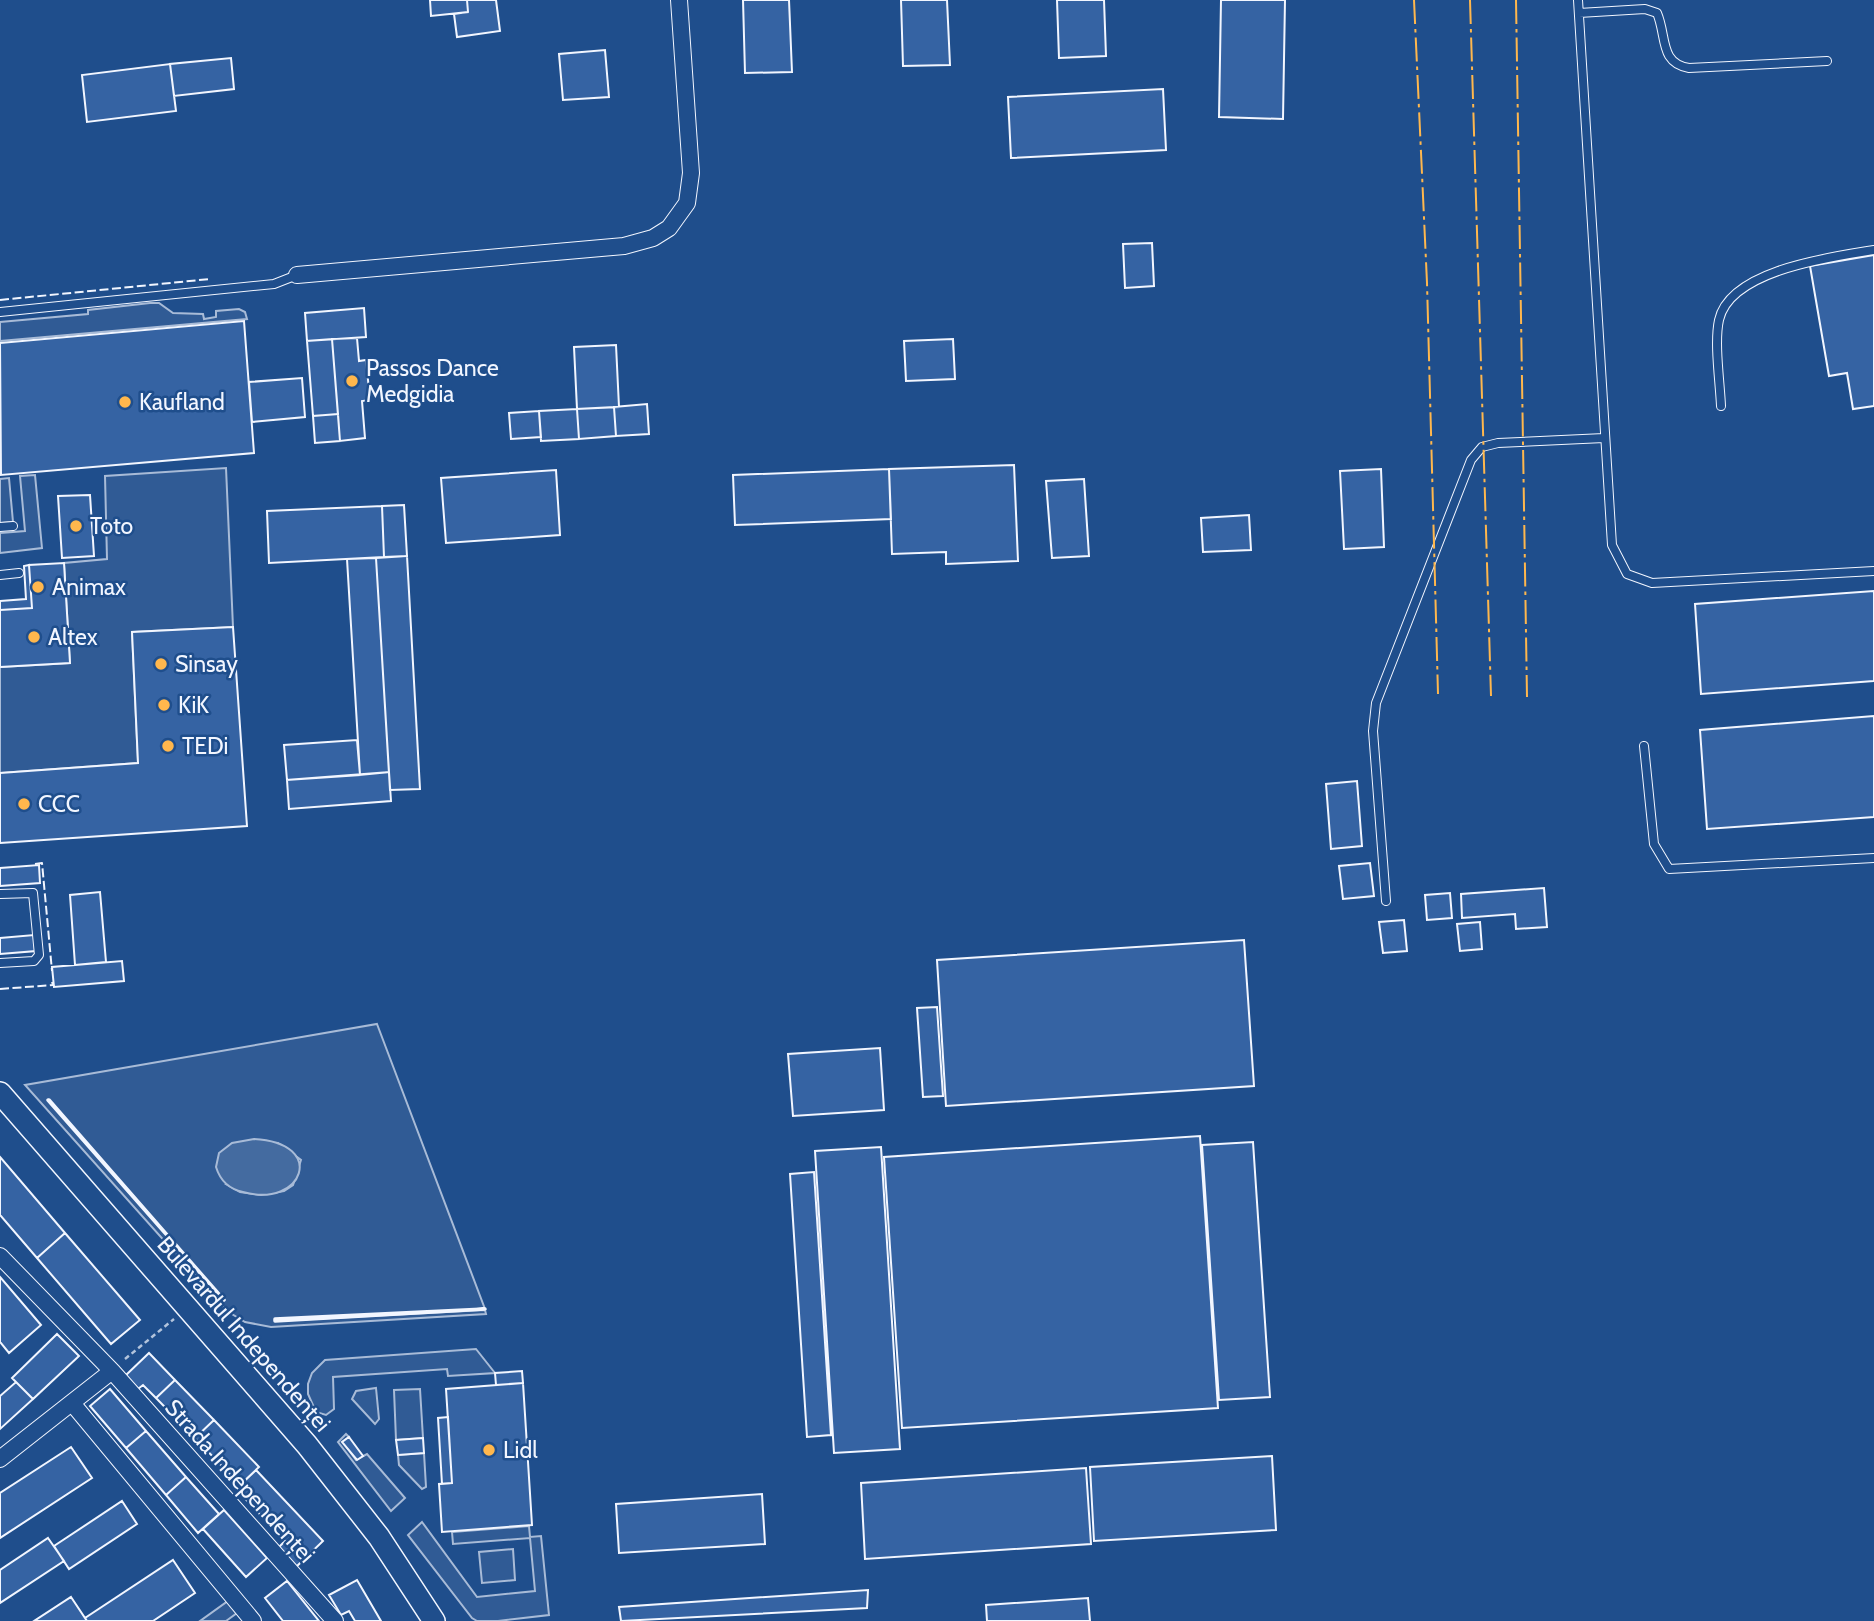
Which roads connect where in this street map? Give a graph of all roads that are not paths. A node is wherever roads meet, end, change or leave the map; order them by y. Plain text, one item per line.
1 (679, 0) edge
2 (1578, 0) edge
3 (1579, 13) junction
4 (1827, 61) dead end
5 (1874, 250) edge
6 (297, 275) joint
7 (0, 312) edge
8 (1721, 406) dead end
9 (1604, 438) junction
10 (13, 526) dead end
11 (0, 527) edge
12 (1874, 571) edge
13 (19, 573) dead end
14 (0, 575) edge
15 (1644, 746) dead end
16 (1874, 858) edge
17 (0, 894) edge
18 (1385, 901) dead end
19 (0, 963) edge
20 (0, 1093) edge
21 (0, 1256) edge
22 (112, 1371) junction
23 (72, 1403) junction
24 (0, 1459) edge
25 (253, 1621) edge
26 (335, 1621) edge
27 (434, 1621) edge

1 - 6 street
2 - 3 lane
3 - 4 lane
3 - 9 lane
5 - 8 lane
6 - 7 lane
9 - 12 lane
9 - 18 lane
10 - 11 lane
13 - 14 lane
15 - 16 lane
17 - 19 lane
20 - 27 main road, Bulevardul Independenței
21 - 22 street, Strada Independenței
22 - 23 street
22 - 26 street, Strada Independenței
23 - 24 street
23 - 25 street

